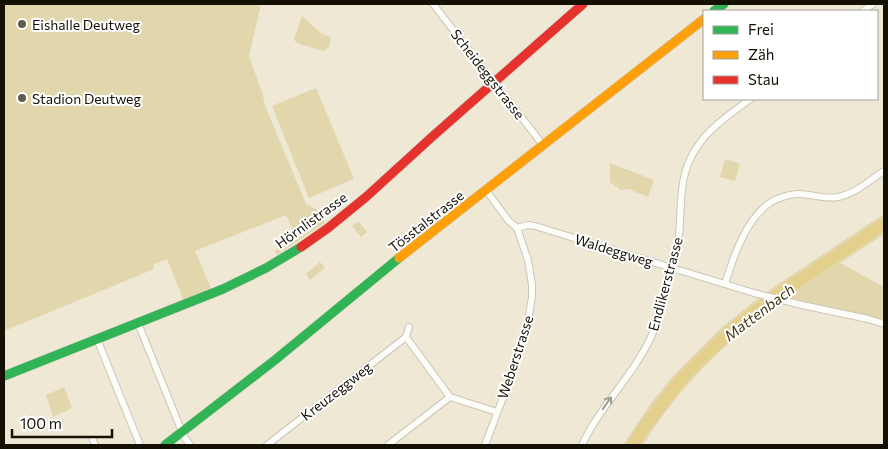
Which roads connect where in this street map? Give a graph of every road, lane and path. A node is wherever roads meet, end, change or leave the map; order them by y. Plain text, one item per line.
1 (433, 4) edge
2 (583, 4) edge
3 (703, 20) edge
4 (494, 82) junction
5 (749, 100) edge
6 (543, 145) junction
7 (884, 171) edge
8 (486, 190) junction
9 (517, 228) junction
10 (672, 268) junction
11 (725, 284) junction
12 (138, 323) junction
13 (884, 324) edge
14 (409, 327) dead end
15 (406, 337) junction
16 (97, 339) junction
17 (4, 376) edge
18 (450, 397) junction
19 (497, 412) junction
20 (182, 432) junction
21 (140, 445) edge
22 (165, 445) edge
23 (190, 445) edge
24 (267, 445) edge
25 (388, 445) edge
26 (486, 445) edge
27 (582, 445) edge

1 - 4 street, Scheideggstrasse
2 - 4 main road, Hörnlistrasse
3 - 6 main road, Tösstalstrasse
4 - 6 street, Scheideggstrasse
4 - 12 main road, Hörnlistrasse
5 - 10 street, Endlikerstrasse
6 - 8 main road, Tösstalstrasse
7 - 11 street
8 - 9 street, Weberstrasse
8 - 20 main road, Tösstalstrasse
9 - 10 street, Waldeggweg
9 - 19 street, Weberstrasse
10 - 11 street, Waldeggweg
27 -> 10 street, Endlikerstrasse
11 - 13 street, Waldeggweg
12 - 16 main road, Hörnlistrasse
12 - 20 street
14 - 15 street
15 - 18 street
15 - 24 street, Kreuzeggweg
16 - 17 main road, Hörnlistrasse
16 - 21 street
18 - 19 street
18 - 25 street
19 - 26 street, Weberstrasse
20 - 22 main road, Tösstalstrasse
20 - 23 street

